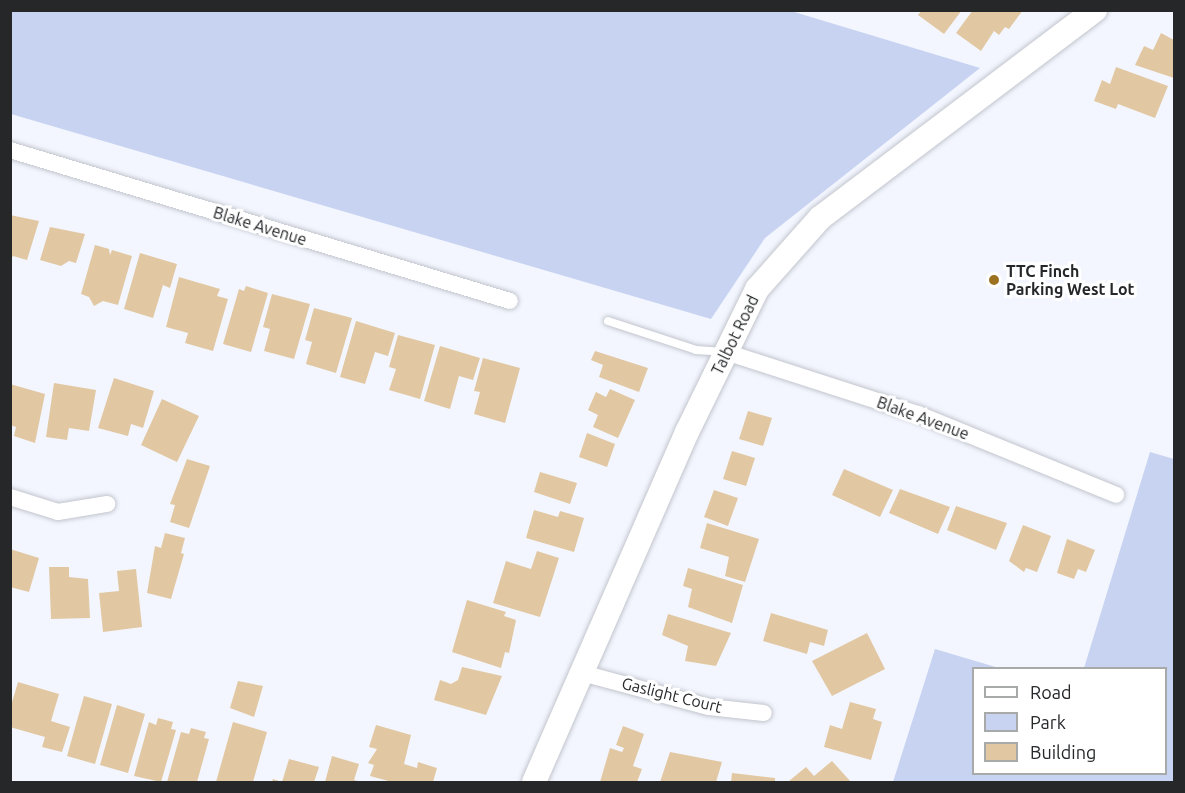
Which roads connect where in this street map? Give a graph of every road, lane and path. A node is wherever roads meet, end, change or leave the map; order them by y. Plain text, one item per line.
1 (1094, 11) edge
2 (10, 150) edge
3 (510, 301) dead end
4 (608, 321) dead end
5 (726, 352) junction
6 (1116, 495) dead end
7 (10, 496) edge
8 (107, 504) dead end
9 (582, 673) junction
10 (764, 713) dead end
11 (534, 783) edge

1 - 5 street, Talbot Road
2 - 3 street, Blake Avenue
4 - 5 lane
5 - 6 street, Blake Avenue
5 - 9 street, Talbot Road
7 - 8 street
9 - 10 street, Gaslight Court
9 - 11 street, Talbot Road

